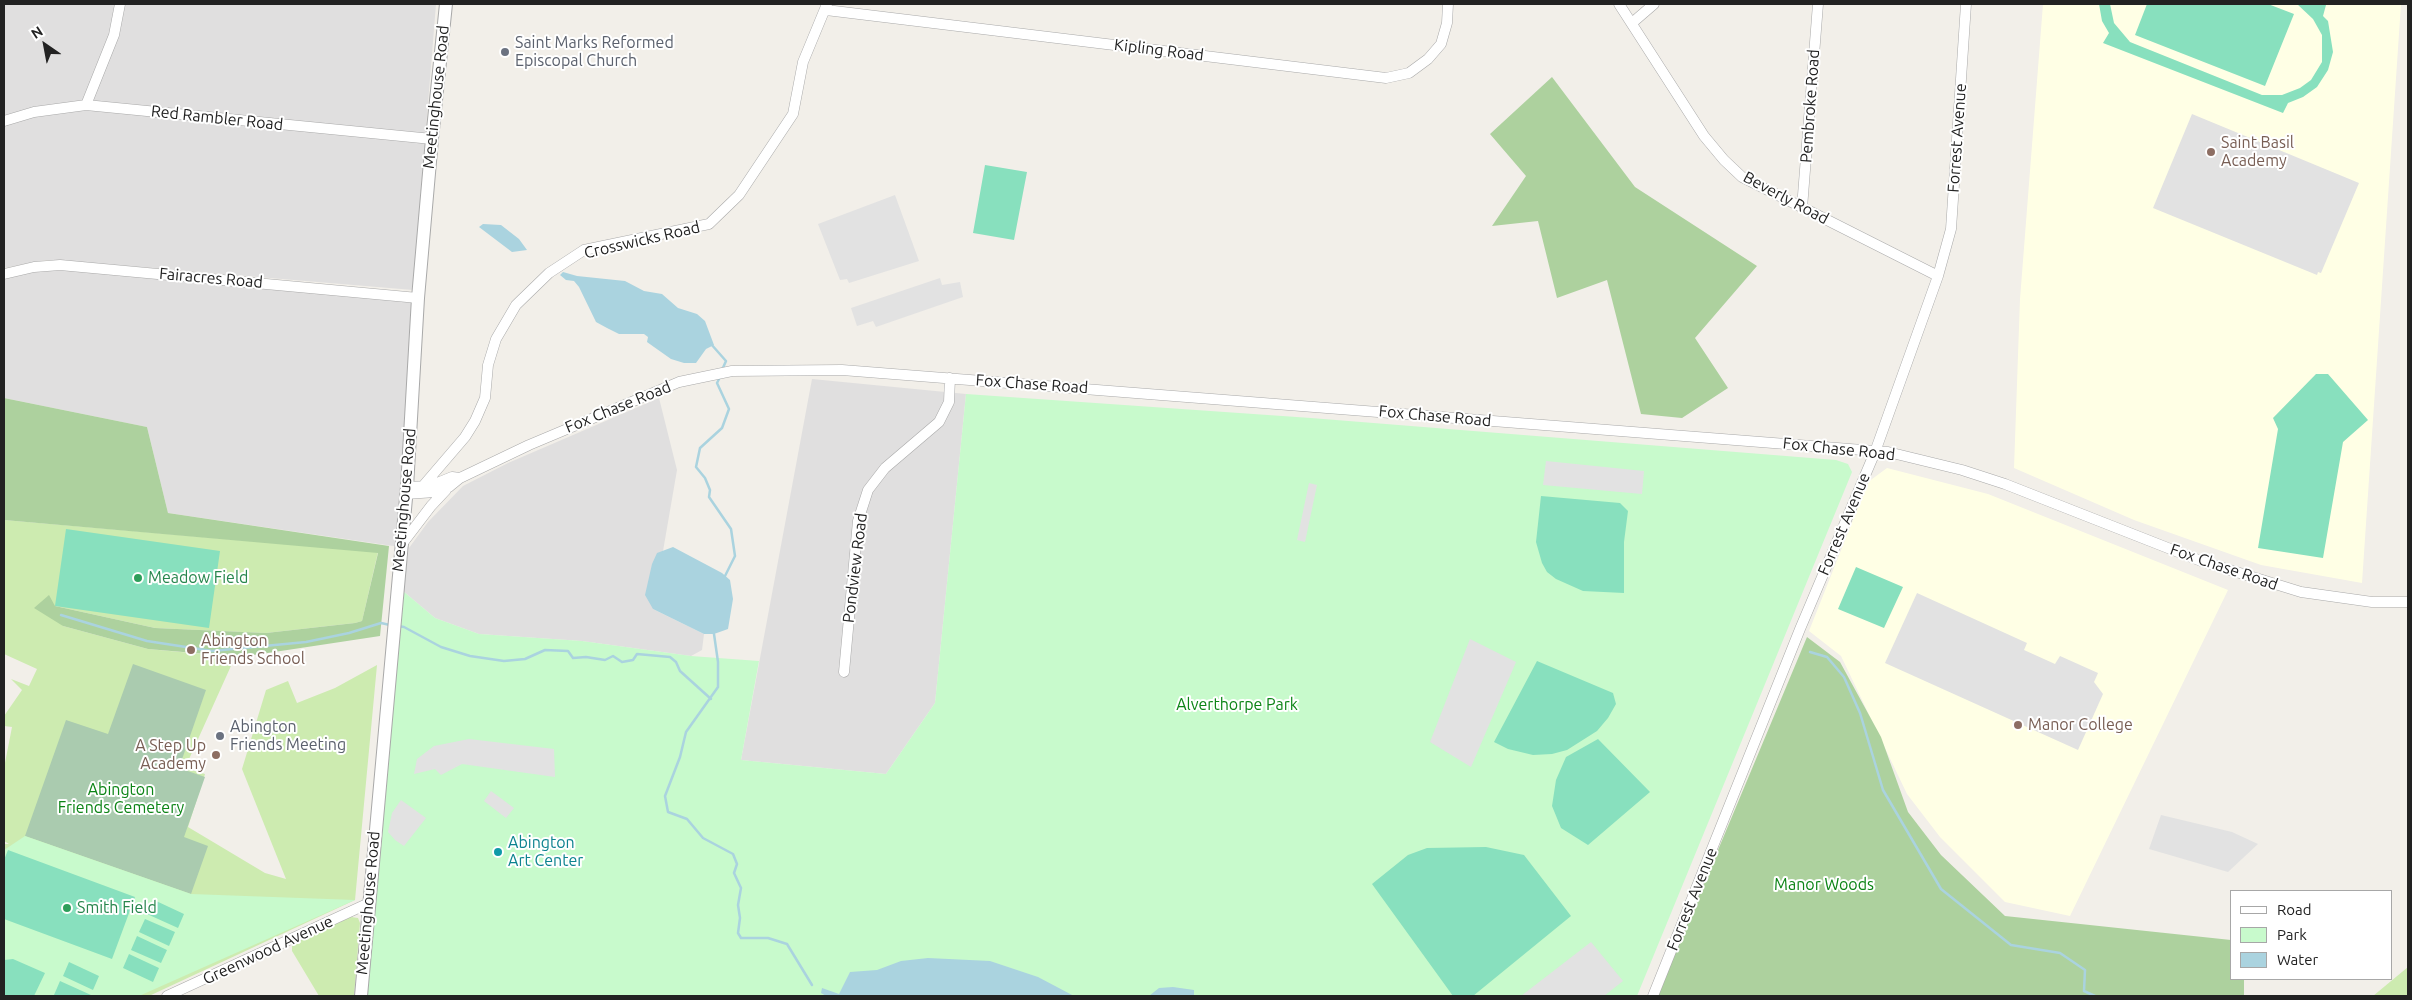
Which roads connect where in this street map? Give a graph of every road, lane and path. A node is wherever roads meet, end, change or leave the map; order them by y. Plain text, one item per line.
1 (120, 4) edge
2 (446, 4) edge
3 (1448, 4) edge
4 (1619, 4) edge
5 (1654, 4) edge
6 (1818, 4) edge
7 (1966, 4) edge
8 (826, 7) edge
9 (1632, 23) junction
10 (86, 105) junction
11 (4, 120) edge
12 (432, 139) junction
13 (1802, 208) junction
14 (4, 274) edge
15 (1938, 276) junction
16 (418, 298) junction
17 (950, 378) junction
18 (1875, 452) junction
19 (460, 478) junction
20 (423, 486) junction
21 (449, 487) junction
22 (407, 490) junction
23 (400, 547) junction
24 (2408, 602) edge
25 (844, 672) dead end
26 (369, 903) junction
27 (167, 996) edge
28 (361, 996) edge
29 (1652, 996) edge

1 - 10 street
2 - 12 street, Meetinghouse Road
3 - 8 street, Kipling Road
4 - 9 street, Beverly Road
5 - 9 street
6 - 13 street, Pembroke Road
7 - 15 street, Forrest Avenue
8 - 20 street, Crosswicks Road
9 - 13 street, Beverly Road
10 - 11 street, Red Rambler Road
10 - 12 street, Red Rambler Road
12 - 16 street, Meetinghouse Road
13 - 15 street, Beverly Road
14 - 16 street, Fairacres Road
15 - 18 street, Forrest Avenue
16 - 22 street, Meetinghouse Road
17 - 18 street, Fox Chase Road
17 - 19 street, Fox Chase Road
17 - 25 street, Pondview Road
18 - 24 street, Fox Chase Road
18 - 29 street, Forrest Avenue
19 - 20 street, Fox Chase Road
19 - 21 street, Fox Chase Road
20 - 22 street, Fox Chase Road
21 - 22 street, Fox Chase Road
21 - 23 street, Fox Chase Road
22 - 23 street, Meetinghouse Road
23 - 26 street, Meetinghouse Road
26 - 27 street, Greenwood Avenue
26 - 28 street, Meetinghouse Road

